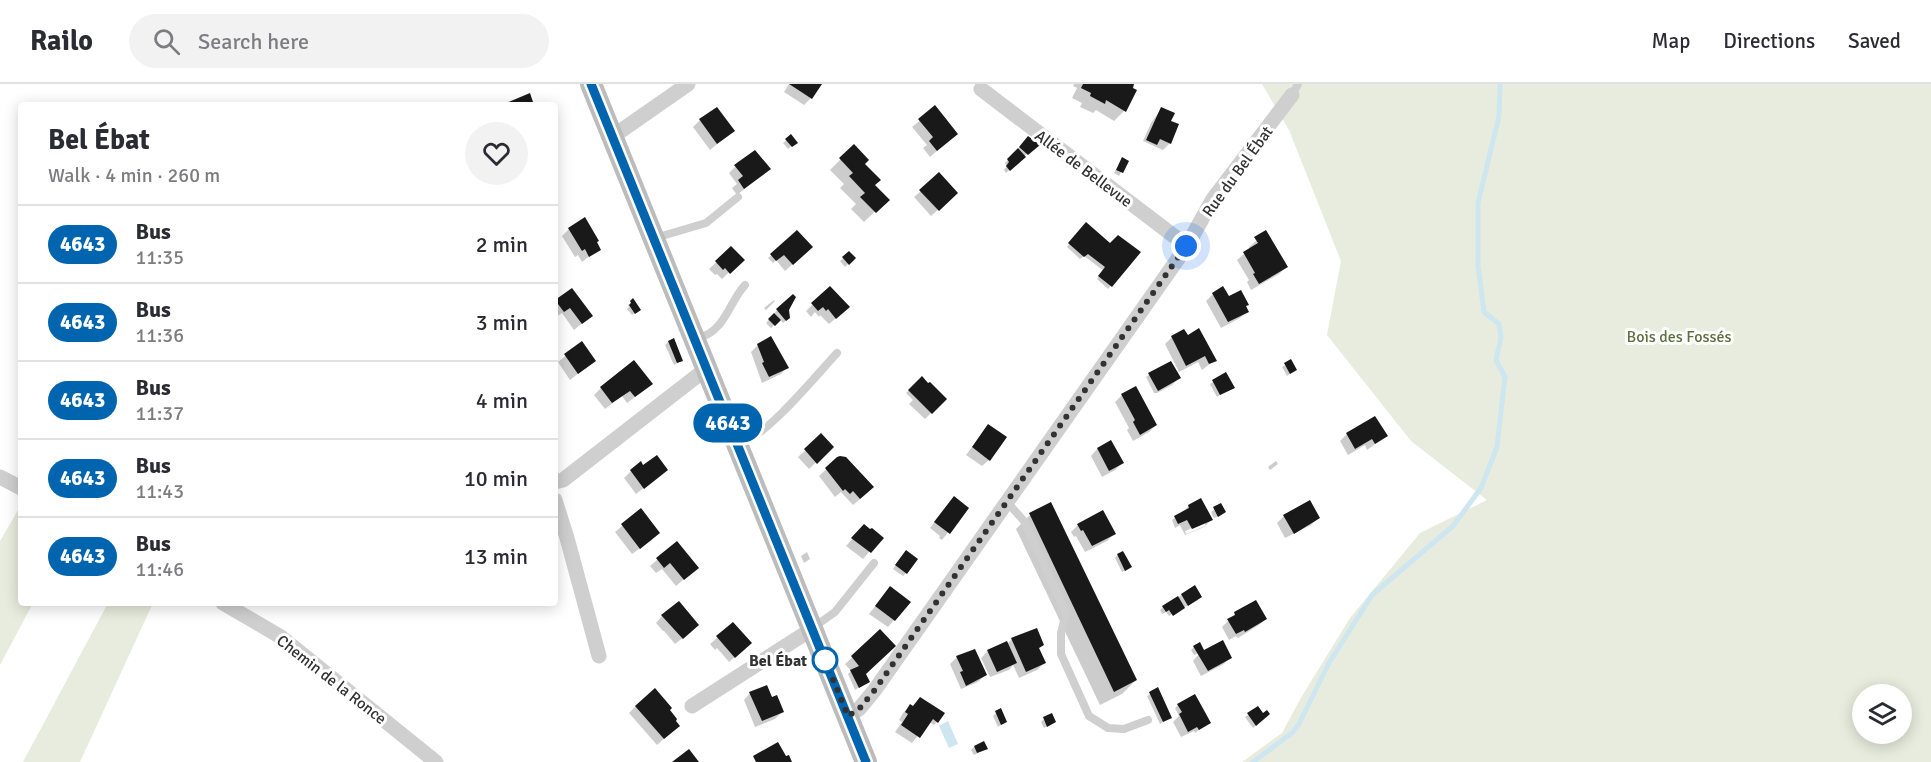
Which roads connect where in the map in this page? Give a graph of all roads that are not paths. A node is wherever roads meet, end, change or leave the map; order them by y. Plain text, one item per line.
1 (591, 84) edge
2 (688, 84) edge
3 (981, 89) dead end
4 (1295, 90) edge
5 (612, 137) junction
6 (738, 197) dead end
7 (654, 239) junction
8 (1186, 246) junction
9 (746, 285) dead end
10 (694, 339) junction
11 (837, 353) dead end
12 (706, 369) junction
13 (738, 446) junction
14 (0, 477) edge
15 (558, 481) edge
16 (18, 486) edge
17 (1007, 502) junction
18 (558, 510) edge
19 (874, 563) dead end
20 (228, 606) edge
21 (812, 629) junction
22 (599, 656) dead end
23 (692, 705) dead end
24 (848, 716) junction
25 (1148, 720) dead end
26 (436, 762) edge
27 (866, 762) edge

1 - 5 main road
2 - 5 street
3 - 8 street, Allée de Bellevue
4 - 8 street, Rue du Bel Ébat
5 - 7 main road
6 - 7 lane
7 - 10 main road
8 - 17 street, Rue du Bel Ébat
9 - 10 lane
10 - 12 main road
11 - 13 lane
12 - 13 main road
12 - 15 street
13 - 21 main road
14 - 16 street
17 - 24 street, Rue du Bel Ébat
17 - 25 lane
18 - 22 street
19 - 21 lane
20 - 26 street, Chemin de la Ronce
21 - 23 street
21 - 24 main road
24 - 27 main road

